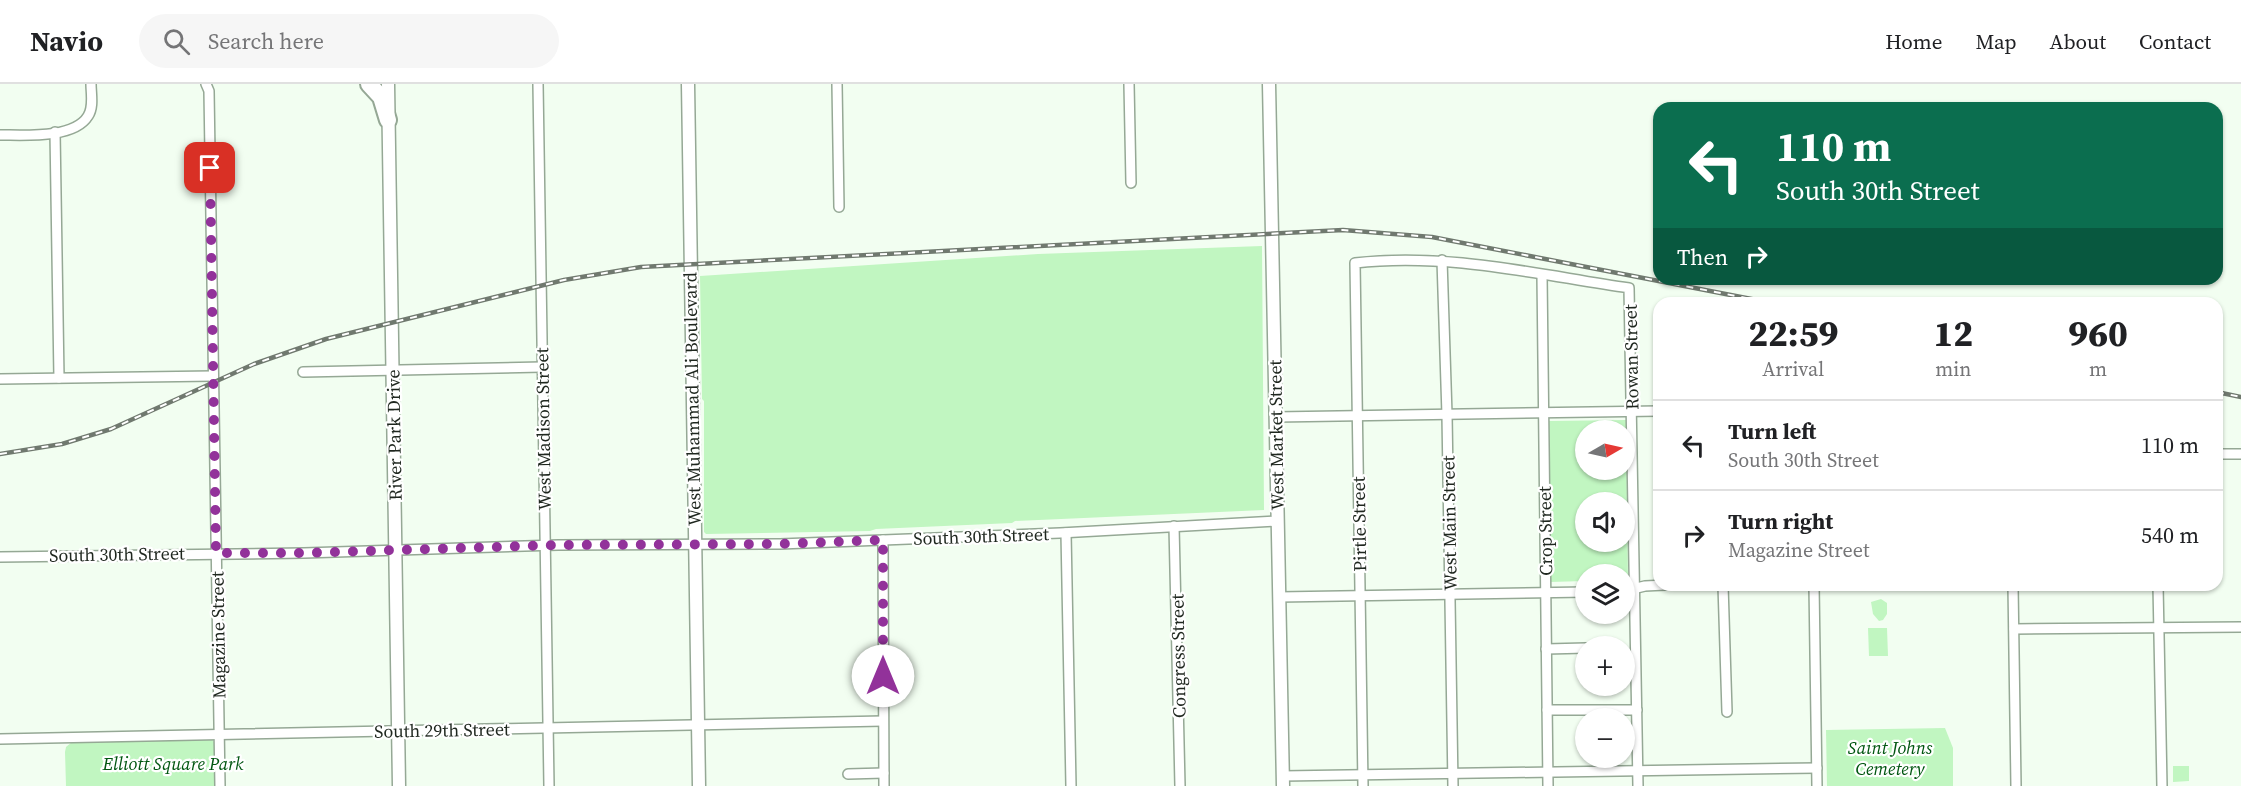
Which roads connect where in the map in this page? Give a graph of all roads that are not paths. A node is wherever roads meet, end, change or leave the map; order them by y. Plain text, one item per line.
1 (91, 84) edge
2 (206, 84) edge
3 (369, 84) edge
4 (388, 84) edge
5 (537, 84) edge
6 (688, 84) edge
7 (837, 84) edge
8 (1130, 84) edge
9 (1269, 84) edge
10 (388, 120) junction
11 (55, 132) junction
12 (0, 135) edge
13 (1131, 183) dead end
14 (839, 207) dead end
15 (1442, 260) junction
16 (1542, 275) junction
17 (542, 367) junction
18 (393, 370) junction
19 (303, 372) dead end
20 (213, 376) junction
21 (59, 378) junction
22 (0, 380) edge
23 (1653, 411) edge
24 (1632, 412) junction
25 (1543, 413) junction
26 (1447, 415) junction
27 (1358, 416) junction
28 (1275, 417) junction
29 (2223, 454) edge
30 (2241, 454) edge
31 (1277, 520) junction
32 (1174, 526) junction
33 (1066, 533) junction
34 (883, 540) junction
35 (695, 543) junction
36 (545, 545) junction
37 (396, 549) junction
38 (216, 553) junction
39 (0, 557) edge
40 (1629, 564) edge
41 (1653, 586) edge
42 (1635, 588) edge
43 (1723, 591) edge
44 (1814, 591) edge
45 (2013, 591) edge
46 (2158, 591) edge
47 (1575, 592) edge
48 (1546, 593) junction
49 (1450, 594) junction
50 (1360, 595) junction
51 (1279, 597) junction
52 (2241, 627) edge
53 (2159, 628) junction
54 (2014, 629) junction
55 (1575, 648) edge
56 (1635, 648) edge
57 (1546, 649) junction
58 (1547, 710) junction
59 (1637, 710) junction
60 (1727, 712) dead end
61 (883, 721) junction
62 (698, 724) junction
63 (548, 728) junction
64 (398, 731) junction
65 (220, 735) junction
66 (0, 739) edge
67 (1817, 768) junction
68 (1638, 771) junction
69 (1548, 772) junction
70 (884, 773) junction
71 (1453, 773) junction
72 (848, 774) dead end
73 (1362, 774) junction
74 (1283, 781) edge
75 (220, 786) edge
76 (399, 786) edge
77 (549, 786) edge
78 (699, 786) edge
79 (885, 786) edge
80 (1071, 786) edge
81 (1180, 786) edge
82 (1363, 786) edge
83 (1453, 786) edge
84 (1548, 786) edge
85 (1638, 786) edge
86 (1817, 786) edge
87 (2016, 786) edge
88 (2162, 786) edge

1 - 11 street
2 - 20 street, Magazine Street
3 - 10 highway
4 - 10 main road, River Park Drive
5 - 17 street, West Madison Street
6 - 35 main road, West Muhammad Ali Boulevard
7 - 14 street
8 - 13 street
9 - 28 main road, West Market Street
10 - 18 main road, River Park Drive
11 - 12 street
11 - 21 street
15 - 16 street
15 - 26 street, West Main Street
15 - 27 street, Pirtle Street
16 - 24 street, Rowan Street
16 - 25 street, Crop Street
17 - 18 street
17 - 36 street, West Madison Street
18 - 19 street
18 - 37 main road, River Park Drive
20 - 21 street
20 - 38 street, Magazine Street
21 - 22 street
23 - 24 street
24 - 25 street
24 - 40 street, Rowan Street
25 - 26 street
25 - 48 street, Crop Street
26 - 27 street
26 - 49 street, West Main Street
27 - 28 street
27 - 50 street, Pirtle Street
28 - 31 main road, West Market Street
29 - 30 street
31 - 32 street, South 30th Street
31 - 51 main road, West Market Street
32 - 33 street, South 30th Street
32 - 81 street, Congress Street
33 - 34 street, South 30th Street
33 - 80 street
34 - 35 street, South 30th Street
34 - 61 street
35 - 36 street, South 30th Street
35 - 62 main road, West Muhammad Ali Boulevard
36 - 37 street, South 30th Street
36 - 63 street, West Madison Street
37 - 38 street, South 30th Street
37 - 64 main road, River Park Drive
38 - 39 street, South 30th Street
38 - 65 street, Magazine Street
41 - 42 street
43 - 60 street
44 - 67 street
45 - 54 street
46 - 53 street
47 - 48 street
48 - 49 street
48 - 57 street, Crop Street
49 - 50 street
49 - 71 street, West Main Street
50 - 51 street
50 - 73 street, Pirtle Street
51 - 74 main road, West Market Street
52 - 53 street
53 - 54 street
53 - 88 street
54 - 87 street
55 - 57 street
56 - 59 street, Rowan Street
57 - 58 street, Crop Street
58 - 59 street
58 - 69 street, Crop Street
59 - 68 street, Rowan Street
61 - 62 street, South 29th Street
61 - 70 street
62 - 63 street, South 29th Street
62 - 78 main road, West Muhammad Ali Boulevard
63 - 64 street, South 29th Street
63 - 77 street, West Madison Street
64 - 65 street, South 29th Street
64 - 76 main road, River Park Drive
65 - 66 street, South 29th Street
65 - 75 street, Magazine Street
67 - 68 street
67 - 86 street
68 - 69 street
68 - 85 street, Rowan Street
69 - 71 street
69 - 84 street, Crop Street
70 - 72 street
70 - 79 street
71 - 73 street
71 - 83 street, West Main Street
73 - 74 street
73 - 82 street, Pirtle Street

